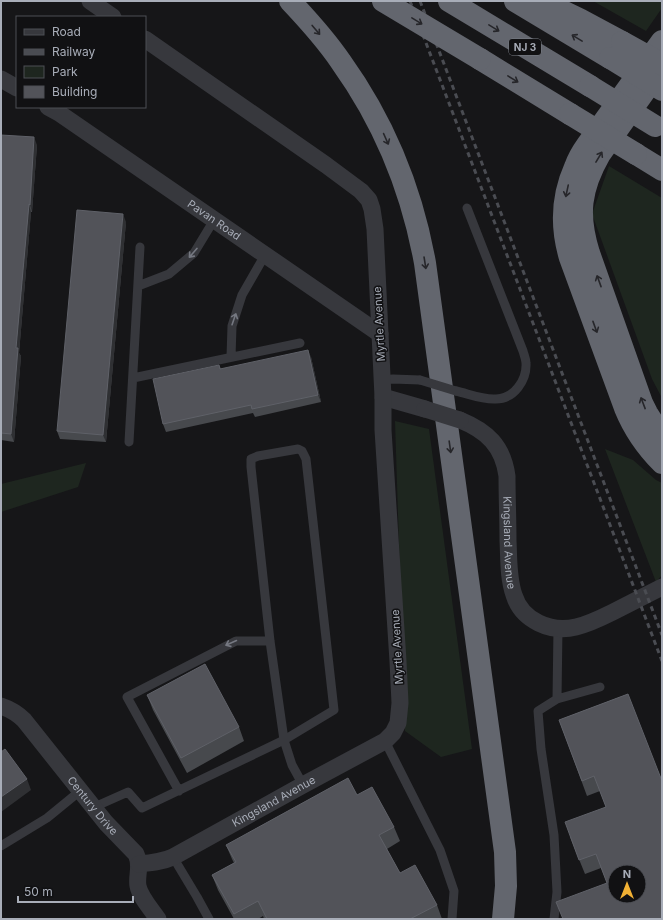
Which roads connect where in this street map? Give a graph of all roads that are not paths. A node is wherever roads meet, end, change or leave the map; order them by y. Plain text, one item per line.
1 (90, 1) edge
2 (290, 1) edge
3 (383, 1) edge
4 (515, 1) edge
5 (542, 1) edge
6 (455, 4) edge
7 (112, 16) edge
8 (146, 40) edge
9 (662, 41) edge
10 (616, 50) junction
11 (662, 64) edge
12 (662, 67) edge
13 (1, 79) edge
14 (16, 87) edge
15 (662, 90) edge
16 (50, 108) edge
17 (659, 128) edge
18 (662, 170) edge
19 (467, 208) dead end
20 (214, 220) junction
21 (140, 247) dead end
22 (265, 254) junction
23 (138, 286) junction
24 (380, 334) junction
25 (300, 343) dead end
26 (231, 358) junction
27 (133, 378) junction
28 (382, 389) junction
29 (662, 437) edge
30 (129, 442) dead end
31 (662, 462) edge
32 (662, 587) edge
33 (558, 628) junction
34 (270, 641) junction
35 (600, 686) dead end
36 (557, 699) junction
37 (1, 706) edge
38 (398, 723) joint
39 (284, 740) junction
40 (385, 741) junction
41 (303, 785) junction
42 (80, 791) junction
43 (179, 791) junction
44 (94, 809) junction
45 (1, 846) edge
46 (173, 857) junction
47 (139, 864) junction
48 (158, 919) edge
49 (208, 919) edge
50 (452, 919) edge
51 (503, 919) edge
52 (554, 919) edge

1 - 7 street
2 -> 51 highway
3 -> 18 highway, bridge
10 -> 4 highway
5 - 10 highway
6 -> 17 highway, NJ 3, bridge
8 - 24 street, Myrtle Avenue
9 -> 31 highway
10 - 11 highway, bridge
10 - 15 highway, bridge
29 -> 12 highway
13 - 14 street
16 - 20 street, Pavan Road
19 - 28 lane, bridge
20 - 22 street, Pavan Road
20 -> 23 lane
21 - 23 lane
22 - 24 street, Pavan Road
26 -> 22 lane
23 - 27 lane
24 - 28 street, Myrtle Avenue
25 - 26 lane
26 - 27 lane
27 - 30 lane
28 - 33 street, Kingsland Avenue, bridge
28 - 38 street, Myrtle Avenue
32 - 33 street, Kingsland Avenue
33 - 36 lane
34 - 39 lane
34 - 39 lane
34 -> 43 lane
35 - 36 lane
36 - 52 lane
37 - 42 street, Century Drive
38 - 40 street, Kingsland Avenue
39 - 41 lane
39 - 43 lane
40 - 41 street, Kingsland Avenue
40 - 50 lane
41 - 46 street, Kingsland Avenue
42 - 44 street, Century Drive
42 - 45 lane
43 - 44 lane
44 - 47 street, Century Drive
46 - 47 street, Kingsland Avenue
46 - 49 lane
47 - 48 street

